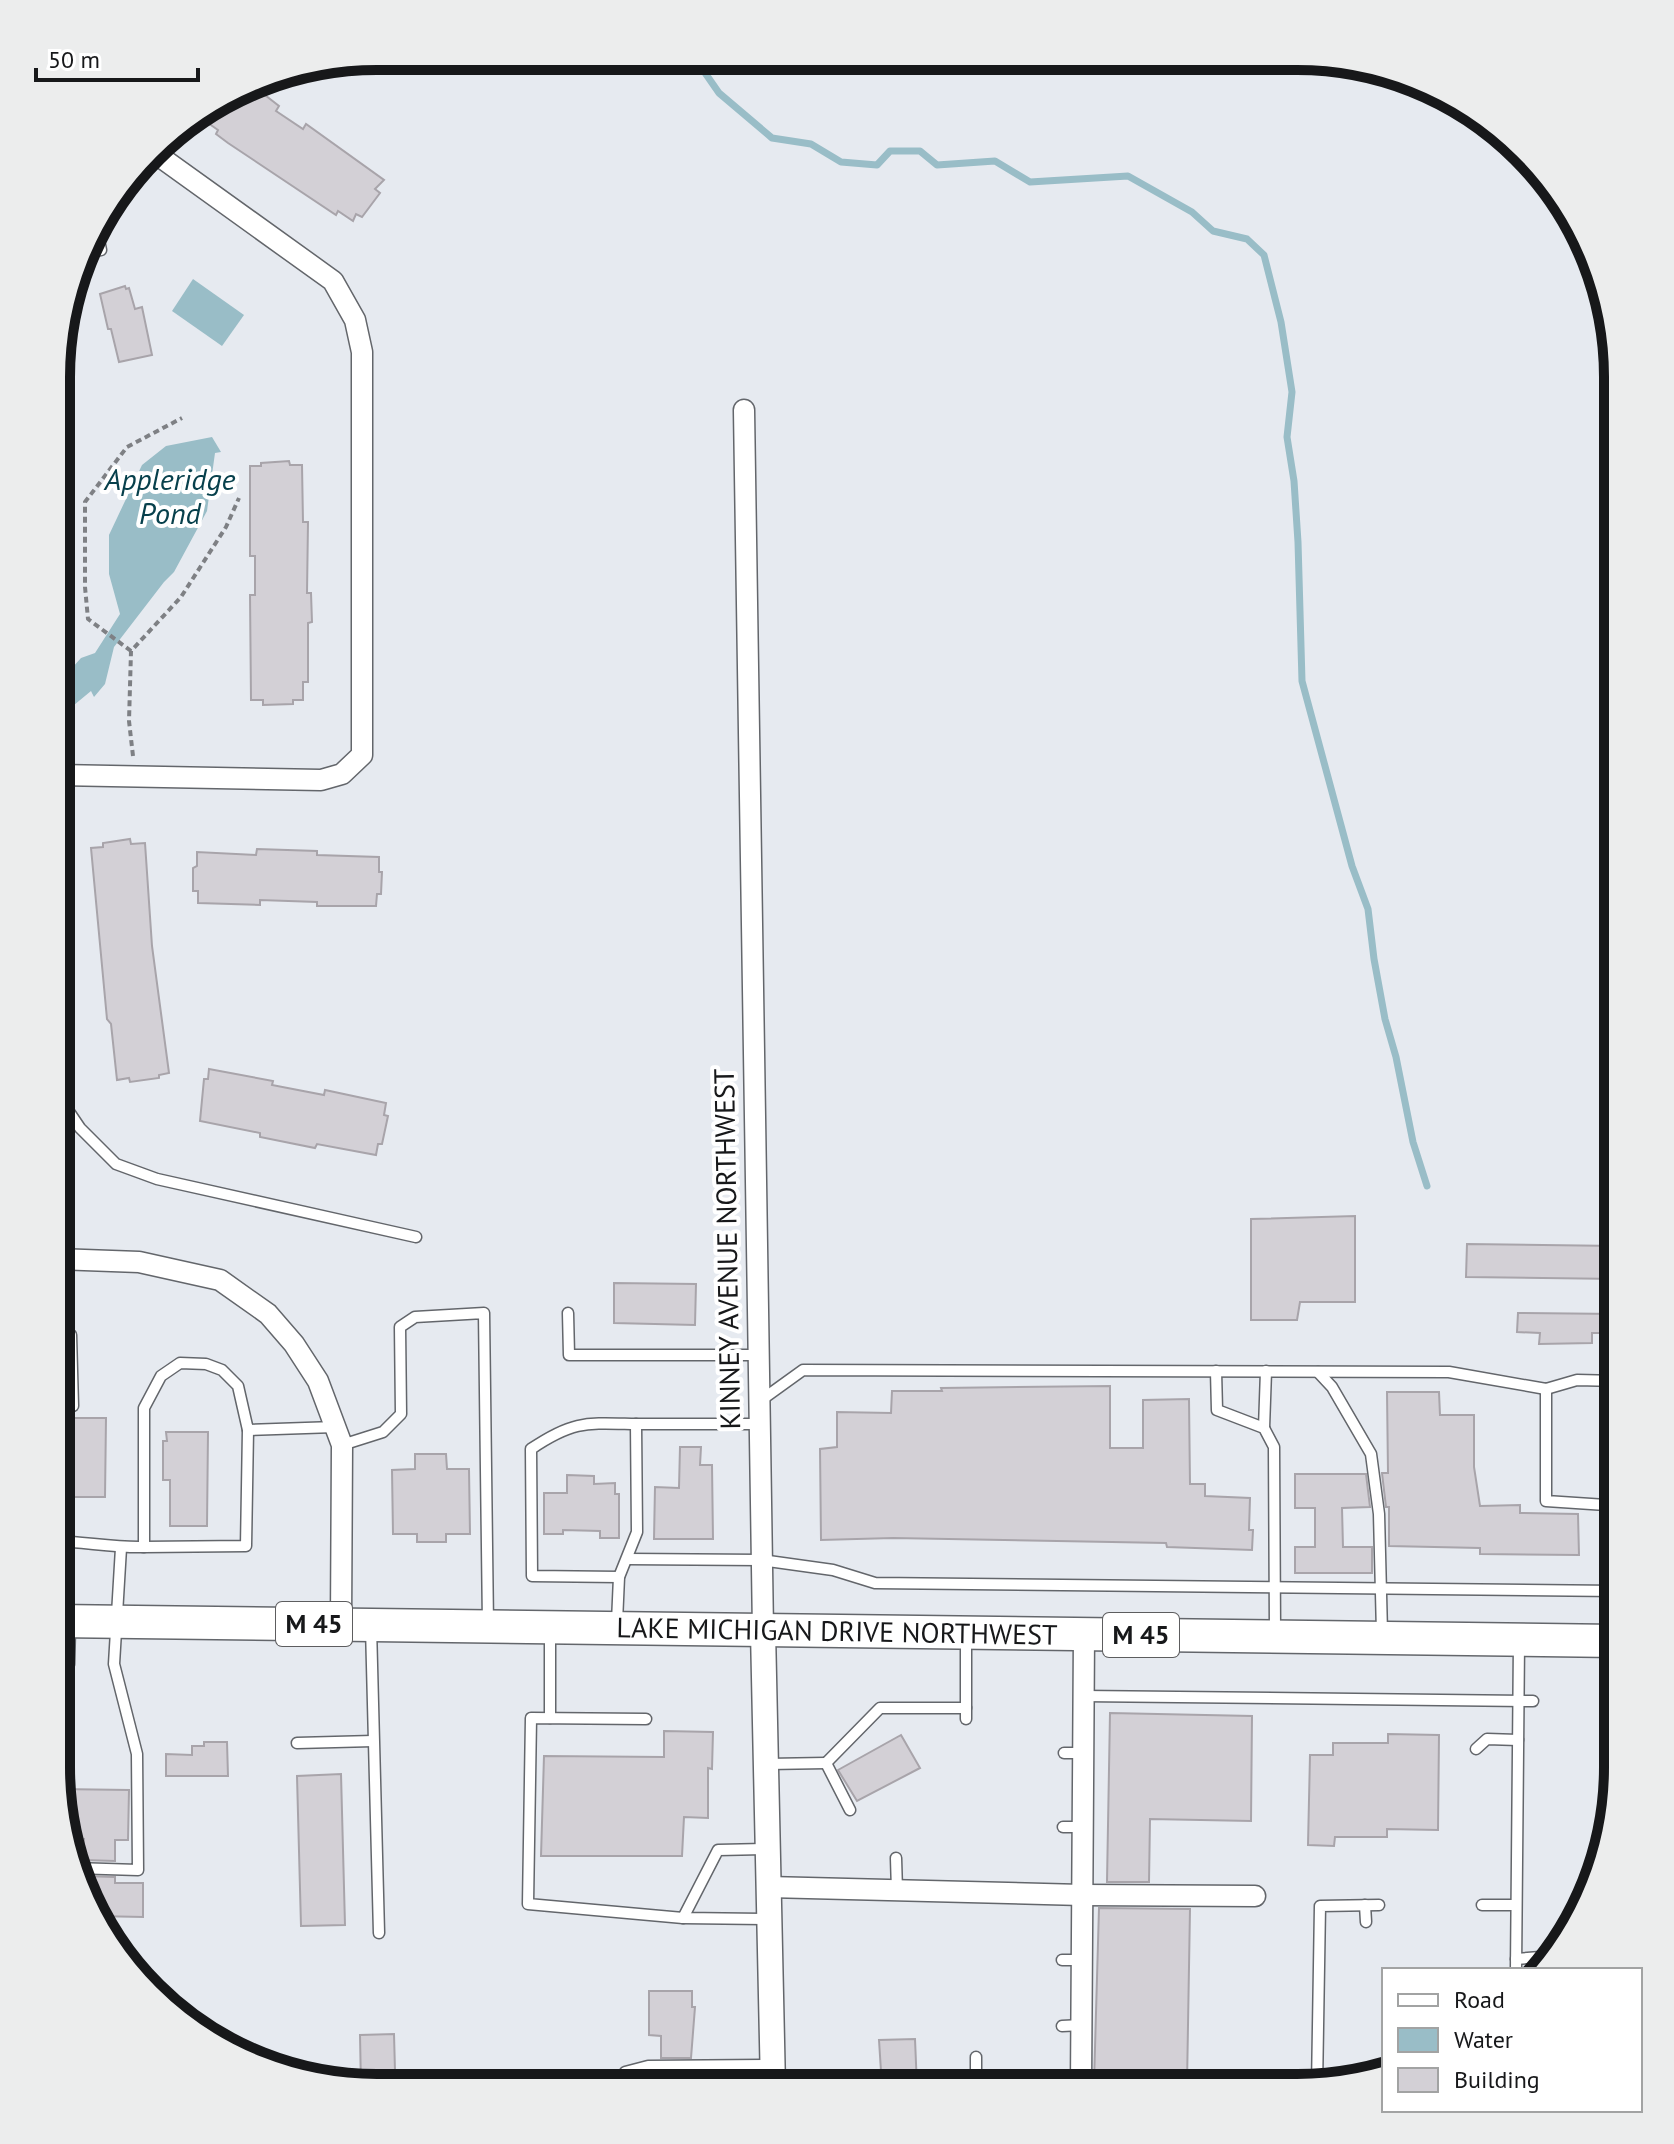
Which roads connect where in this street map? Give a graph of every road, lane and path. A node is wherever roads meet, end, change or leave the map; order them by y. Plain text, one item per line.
1 (162, 158) edge
2 (744, 410) dead end
3 (182, 418) dead end
4 (239, 498) dead end
5 (131, 651) junction
6 (70, 775) edge
7 (136, 778) junction
8 (70, 1113) edge
9 (416, 1237) dead end
10 (70, 1259) edge
11 (568, 1313) dead end
12 (70, 1335) edge
13 (758, 1355) junction
14 (1216, 1371) junction
15 (1266, 1371) junction
16 (1318, 1372) junction
17 (1604, 1381) edge
18 (1546, 1389) junction
19 (759, 1401) junction
20 (70, 1406) edge
21 (636, 1424) junction
22 (759, 1424) junction
23 (1264, 1428) junction
24 (248, 1430) junction
25 (339, 1436) junction
26 (1604, 1505) edge
27 (70, 1541) edge
28 (144, 1547) junction
29 (121, 1548) junction
30 (627, 1559) junction
31 (761, 1560) junction
32 (619, 1577) junction
33 (1277, 1587) junction
34 (1382, 1588) junction
35 (1604, 1591) edge
36 (70, 1621) edge
37 (116, 1622) junction
38 (356, 1625) junction
39 (488, 1626) junction
40 (550, 1627) junction
41 (617, 1628) junction
42 (763, 1631) junction
43 (966, 1633) junction
44 (1084, 1634) junction
45 (1275, 1637) junction
46 (1381, 1638) junction
47 (1520, 1640) junction
48 (1604, 1641) edge
49 (1083, 1696) junction
50 (1518, 1701) junction
51 (1533, 1701) dead end
52 (550, 1718) junction
53 (646, 1719) dead end
54 (1518, 1740) junction
55 (373, 1741) junction
56 (297, 1743) dead end
57 (1476, 1749) dead end
58 (1518, 1761) junction
59 (1532, 1761) dead end
60 (826, 1763) junction
61 (765, 1764) junction
62 (850, 1810) dead end
63 (1517, 1825) junction
64 (1531, 1826) dead end
65 (767, 1849) junction
66 (896, 1858) dead end
67 (87, 1868) edge
68 (1517, 1882) junction
69 (1531, 1883) dead end
70 (768, 1887) junction
71 (897, 1891) junction
72 (1082, 1895) junction
73 (1257, 1900) dead end
74 (1365, 1905) junction
75 (1379, 1905) dead end
76 (1482, 1905) dead end
77 (1516, 1905) junction
78 (683, 1918) junction
79 (769, 1919) junction
80 (1366, 1922) dead end
81 (379, 1933) dead end
82 (1536, 1960) edge
83 (1516, 1965) edge
84 (976, 2057) dead end
85 (1317, 2073) edge
86 (624, 2074) edge
87 (748, 2074) edge
88 (773, 2074) edge
89 (976, 2074) edge
90 (1079, 2074) edge

1 - 7 street
2 - 13 street, KINNEY AVENUE NORTHWEST
3 - 5 path
4 - 5 path
5 - 7 path
6 - 7 street
8 - 9 lane
10 - 25 street
11 - 13 lane
12 - 20 lane
13 - 19 street, KINNEY AVENUE NORTHWEST
14 - 15 lane
14 - 19 lane
14 - 23 lane
15 - 16 lane
15 - 23 lane
16 - 18 lane
16 - 34 lane
17 - 18 lane
18 - 26 lane
19 - 22 street, KINNEY AVENUE NORTHWEST
21 - 22 lane
21 - 30 lane
21 - 32 lane
22 - 31 street, KINNEY AVENUE NORTHWEST
23 - 33 lane
24 - 25 lane
24 - 28 lane
24 - 28 lane
25 - 38 street
25 - 39 lane
27 - 29 lane
28 - 29 lane
29 - 37 lane
30 - 31 lane
30 - 32 lane
31 - 33 lane
31 - 42 street, KINNEY AVENUE NORTHWEST
32 - 41 lane
33 - 34 lane
33 - 45 lane
34 - 35 lane
34 - 46 lane
36 - 37 highway, LAKE MICHIGAN DRIVE NORTHWEST / M 45
37 - 38 highway, LAKE MICHIGAN DRIVE NORTHWEST / M 45
37 - 67 lane
38 - 39 highway, LAKE MICHIGAN DRIVE NORTHWEST / M 45
38 - 55 lane
39 - 40 highway, LAKE MICHIGAN DRIVE NORTHWEST / M 45
40 - 41 highway, LAKE MICHIGAN DRIVE NORTHWEST / M 45
40 - 52 lane
41 - 42 highway, LAKE MICHIGAN DRIVE NORTHWEST / M 45
42 - 43 highway, LAKE MICHIGAN DRIVE NORTHWEST / M 45
42 - 61 street, KINNEY AVENUE NORTHWEST
43 - 44 highway, LAKE MICHIGAN DRIVE NORTHWEST / M 45
43 - 60 lane
44 - 45 highway, LAKE MICHIGAN DRIVE NORTHWEST / M 45
44 - 49 street
45 - 46 highway, LAKE MICHIGAN DRIVE NORTHWEST / M 45
46 - 47 highway, LAKE MICHIGAN DRIVE NORTHWEST / M 45
47 - 48 highway, LAKE MICHIGAN DRIVE NORTHWEST / M 45
47 - 50 lane
49 - 50 lane
49 - 72 street
50 - 51 lane
50 - 54 lane
52 - 53 lane
52 - 78 lane
54 - 57 lane
54 - 58 lane
55 - 56 lane
55 - 81 lane
58 - 59 lane
58 - 63 lane
60 - 61 lane
60 - 62 lane
61 - 65 street, KINNEY AVENUE NORTHWEST
63 - 64 lane
63 - 68 lane
65 - 70 street, KINNEY AVENUE NORTHWEST
65 - 78 lane
66 - 71 lane
68 - 69 lane
68 - 77 lane
70 - 71 street
70 - 79 street, KINNEY AVENUE NORTHWEST
71 - 72 street
72 - 73 street
72 - 90 street
74 - 75 lane
74 - 80 lane
74 - 85 lane
76 - 77 lane
77 - 83 lane
78 - 79 lane
79 - 88 street, KINNEY AVENUE NORTHWEST
82 - 83 lane
84 - 89 lane
86 - 87 lane

